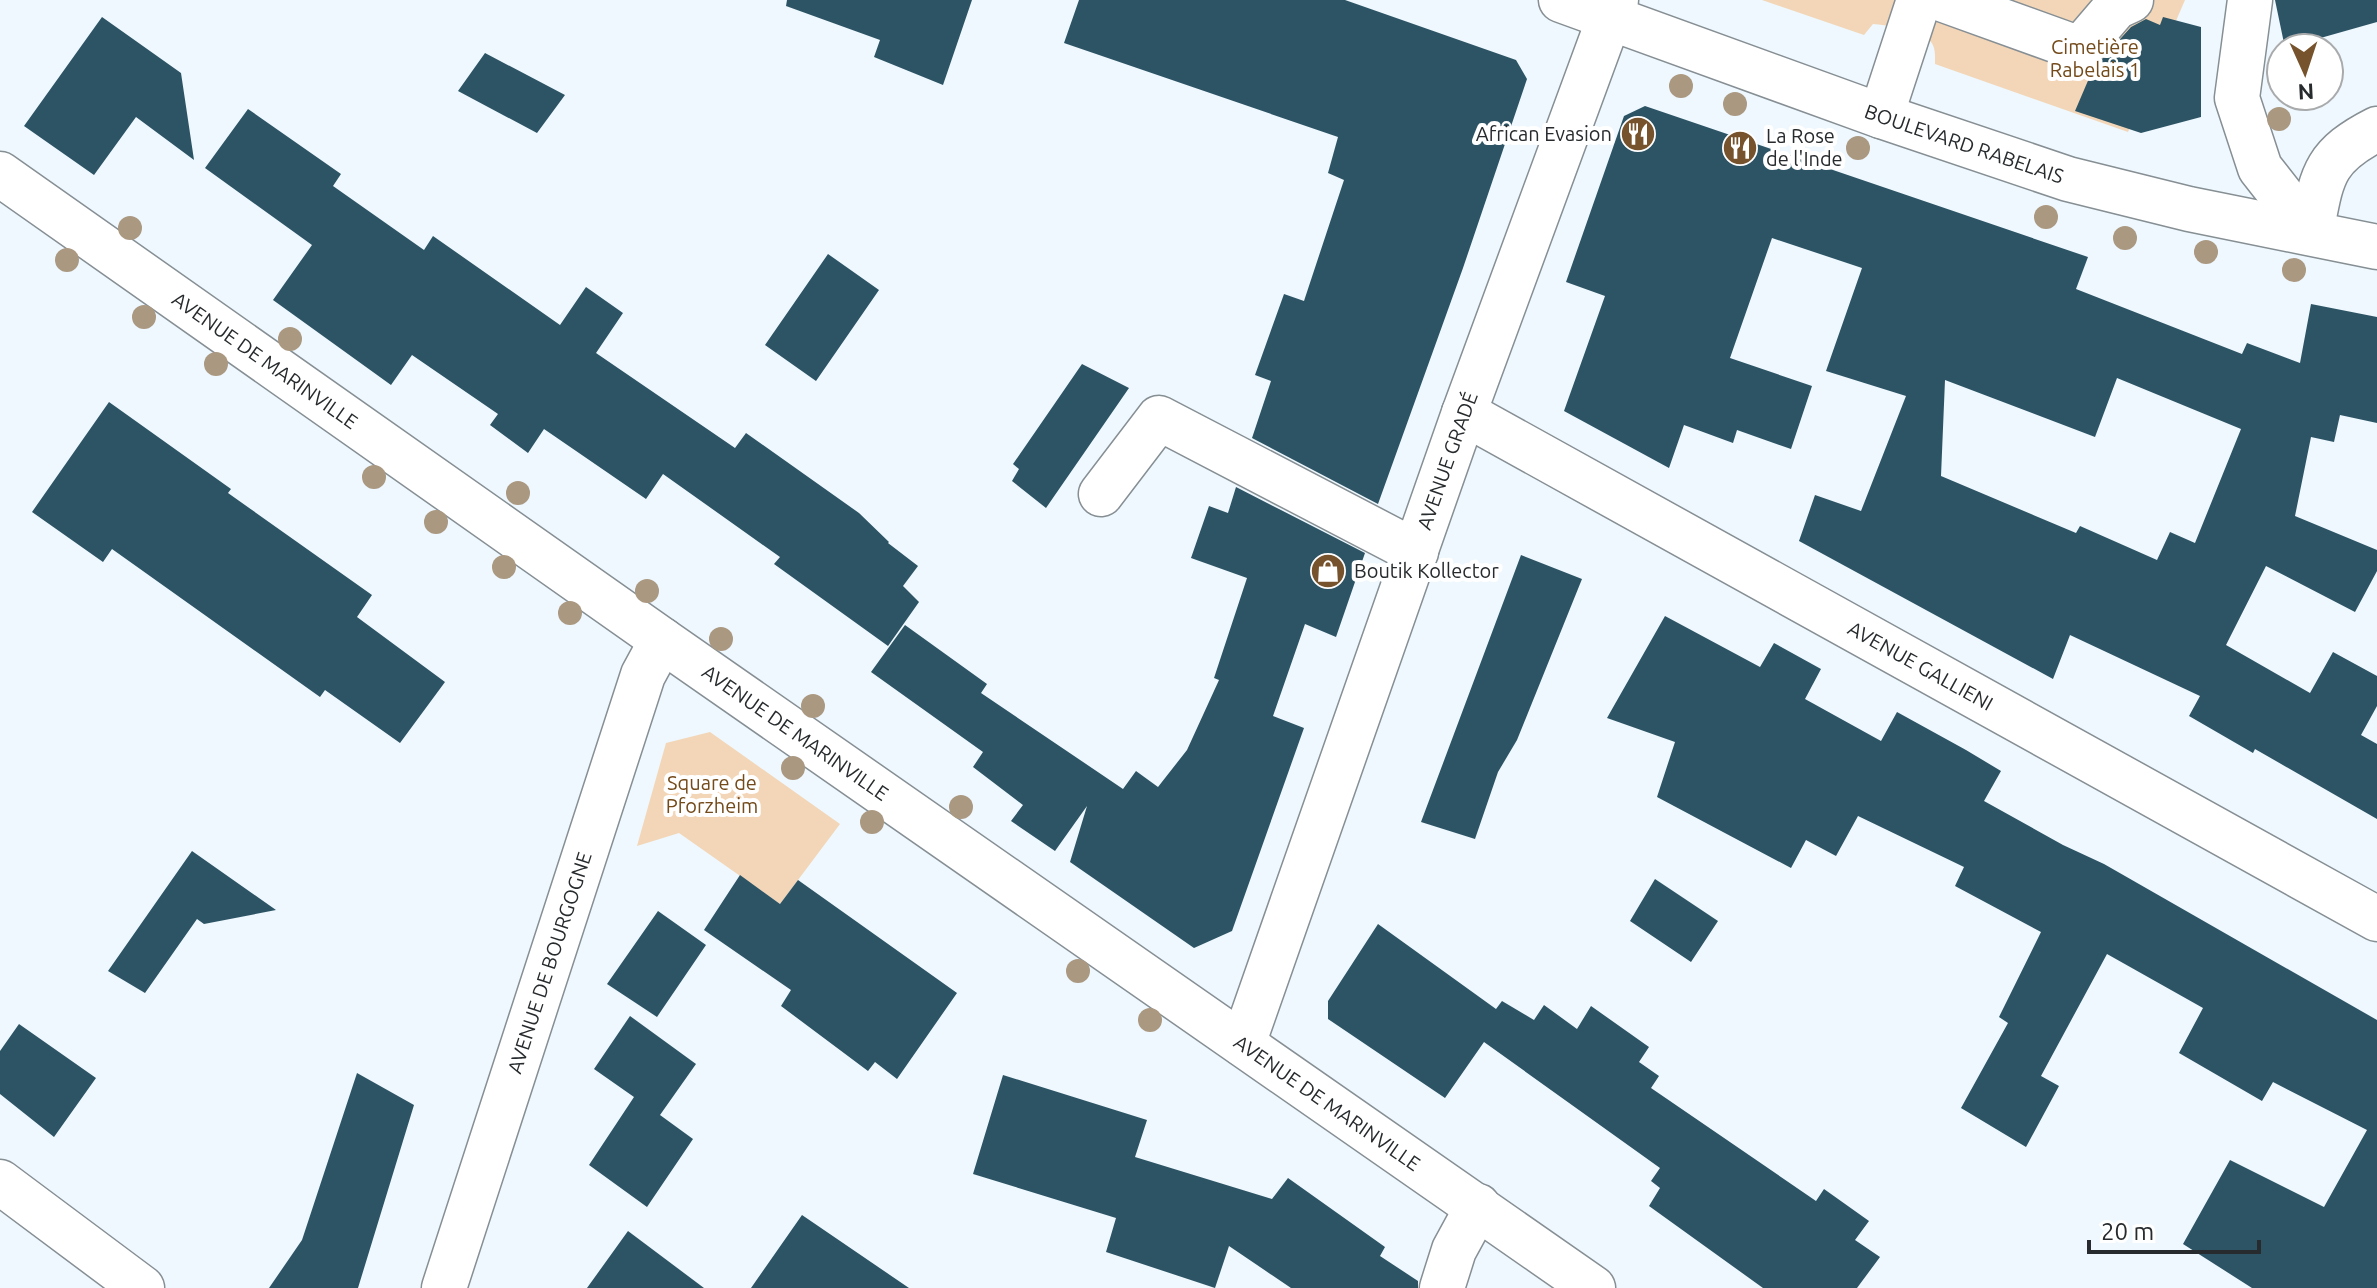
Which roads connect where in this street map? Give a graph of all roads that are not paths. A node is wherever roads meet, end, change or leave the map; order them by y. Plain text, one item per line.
1 (1561, 0) edge
2 (1919, 0) edge
3 (1944, 0) edge
4 (2131, 0) edge
5 (2250, 0) edge
6 (1613, 9) edge
7 (1881, 116) junction
8 (2377, 129) edge
9 (0, 174) edge
10 (2311, 233) junction
11 (2377, 247) edge
12 (1464, 413) junction
13 (1101, 494) dead end
14 (1416, 552) junction
15 (662, 640) junction
16 (2377, 919) edge
17 (1243, 1044) junction
18 (0, 1182) edge
19 (1478, 1206) junction
20 (142, 1288) edge
21 (444, 1288) edge
22 (1442, 1288) edge
23 (1593, 1288) edge

1 - 6 street, BOULEVARD RABELAIS
2 - 7 street
3 - 4 street
5 - 10 street
6 - 7 street, BOULEVARD RABELAIS
6 - 12 street, AVENUE GRADÉ
7 - 10 street, BOULEVARD RABELAIS
8 - 10 street
9 - 15 street, AVENUE DE MARINVILLE
10 - 11 street, BOULEVARD RABELAIS
12 - 14 street, AVENUE GRADÉ
12 - 16 street, AVENUE GALLIENI
13 - 14 street
14 - 17 street, AVENUE GRADÉ
15 - 17 street, AVENUE DE MARINVILLE
15 - 21 street, AVENUE DE BOURGOGNE
17 - 19 street, AVENUE DE MARINVILLE
18 - 20 street
19 - 22 street
19 - 23 street, AVENUE DE MARINVILLE

